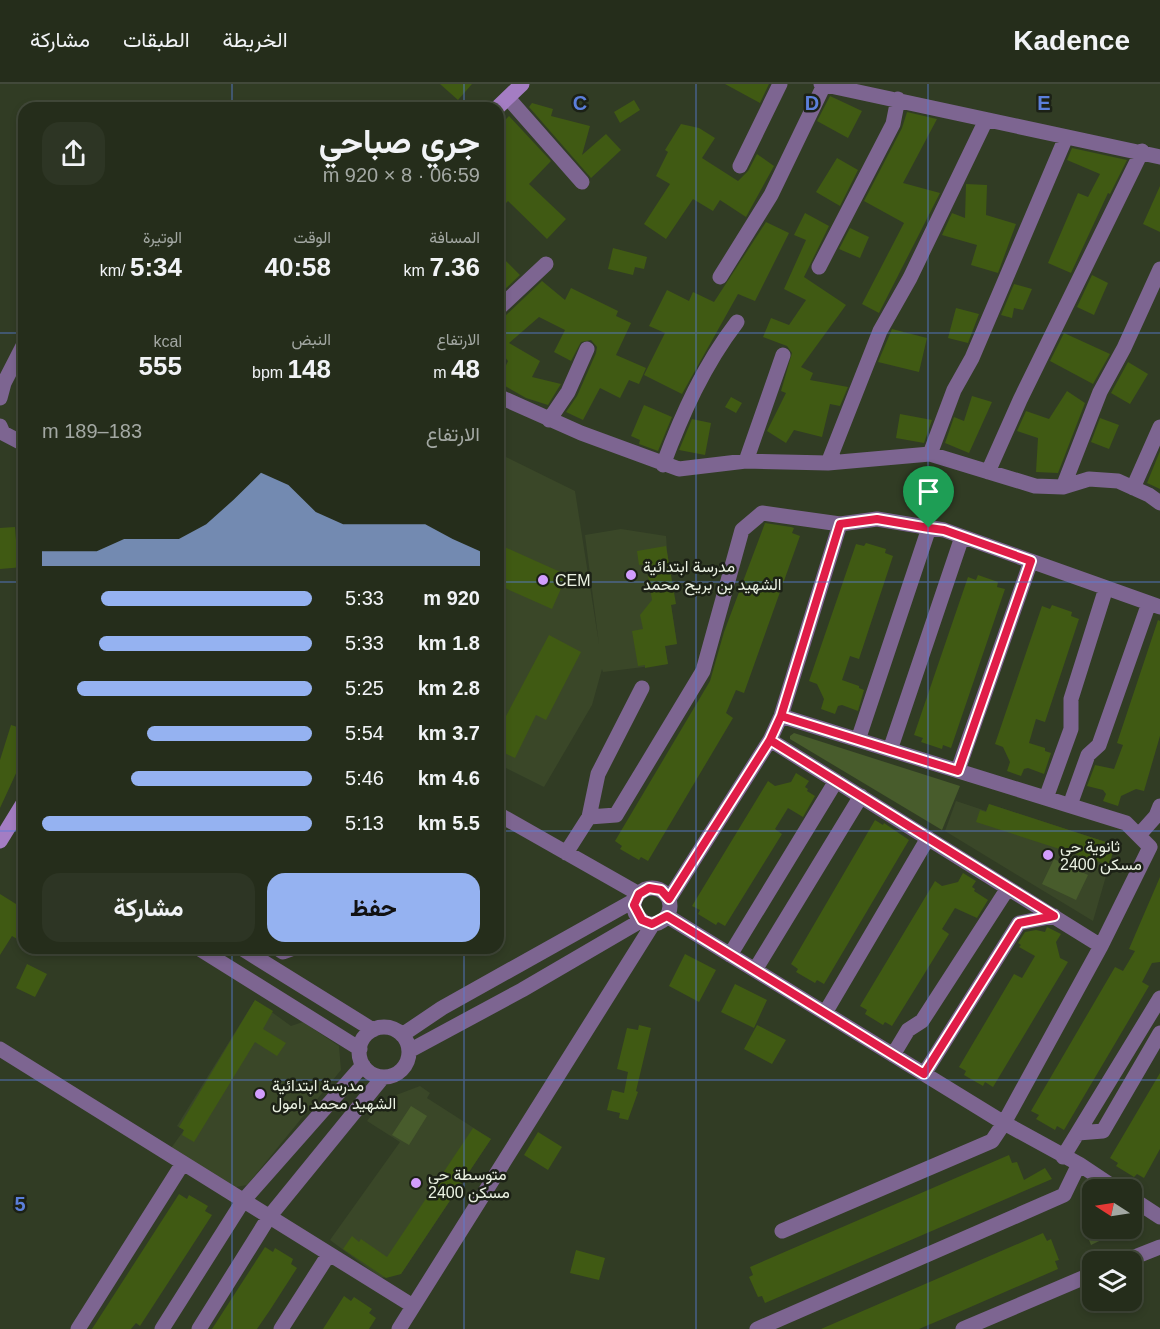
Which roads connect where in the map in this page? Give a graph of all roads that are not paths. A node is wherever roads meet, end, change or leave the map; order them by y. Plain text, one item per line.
1 (522, 84) edge
2 (780, 84) edge
3 (823, 85) edge
4 (898, 99) junction
5 (503, 102) edge
6 (504, 105) edge
7 (986, 120) junction
8 (1066, 136) junction
9 (1142, 152) junction
10 (1160, 157) edge
11 (740, 166) dead end
12 (582, 182) dead end
13 (546, 264) dead end
14 (819, 267) dead end
15 (1160, 269) edge
16 (720, 277) dead end
17 (504, 303) edge
18 (737, 322) dead end
19 (587, 349) dead end
20 (783, 354) dead end
21 (18, 356) edge
22 (0, 398) edge
23 (504, 399) edge
24 (549, 420) junction
25 (0, 426) edge
26 (1160, 427) edge
27 (18, 441) edge
28 (930, 454) junction
29 (746, 461) junction
30 (828, 463) junction
31 (663, 465) junction
32 (988, 472) junction
33 (1063, 487) junction
34 (1133, 488) junction
35 (1160, 503) edge
36 (840, 524) junction
37 (929, 528) junction
38 (962, 537) junction
39 (1031, 561) junction
40 (1106, 588) junction
41 (1155, 605) edge
42 (642, 688) dead end
43 (781, 716) junction
44 (770, 740) junction
45 (858, 740) junction
46 (1065, 746) junction
47 (890, 750) junction
48 (1088, 755) junction
49 (958, 771) junction
50 (836, 781) junction
51 (861, 796) junction
52 (1046, 798) junction
53 (1070, 805) junction
54 (1160, 806) edge
55 (504, 817) edge
56 (589, 817) junction
57 (18, 826) edge
58 (1139, 835) junction
59 (928, 838) junction
60 (0, 841) edge
61 (566, 853) junction
62 (1008, 888) junction
63 (637, 897) junction
64 (669, 899) junction
65 (667, 916) junction
66 (1054, 916) junction
67 (647, 922) junction
68 (1101, 946) junction
69 (207, 954) edge
70 (251, 954) edge
71 (730, 955) junction
72 (755, 970) junction
73 (1160, 998) edge
74 (825, 1013) junction
75 (373, 1030) junction
76 (1160, 1033) edge
77 (402, 1035) junction
78 (0, 1049) edge
79 (409, 1051) junction
80 (893, 1055) junction
81 (361, 1057) junction
82 (924, 1074) junction
83 (383, 1077) junction
84 (1004, 1123) junction
85 (1078, 1133) junction
86 (1063, 1157) junction
87 (183, 1163) junction
88 (1079, 1164) junction
89 (1102, 1179) edge
90 (243, 1201) junction
91 (1142, 1205) edge
92 (269, 1217) junction
93 (1160, 1217) edge
94 (782, 1231) dead end
95 (1160, 1246) edge
96 (328, 1254) junction
97 (1142, 1254) edge
98 (1082, 1278) edge
99 (414, 1306) junction
100 (78, 1329) edge
101 (162, 1329) edge
102 (199, 1329) edge
103 (281, 1329) edge
104 (399, 1329) edge
105 (757, 1329) edge
106 (963, 1329) edge

1 - 5 main road
2 - 11 street
3 - 4 street
3 - 16 street
4 - 7 street
4 - 14 street
6 - 12 street
7 - 8 street
7 - 30 street
8 - 9 street
8 - 28 street
9 - 10 street
9 - 32 street
13 - 17 street
15 - 33 street
18 - 31 street
19 - 24 street
20 - 29 street
21 - 22 street
23 - 24 street
24 - 31 street
25 - 27 street
26 - 34 street
28 - 30 street
28 - 32 street
29 - 30 street
29 - 31 street
32 - 33 street
33 - 34 street
34 - 35 street
36 - 37 street
36 - 43 street
36 - 56 street
37 - 38 street
37 - 45 street
38 - 39 street
38 - 47 street
39 - 40 street
39 - 49 street
40 - 41 street
40 - 46 street
41 - 48 street
42 - 56 street
43 - 44 street
43 - 45 street
44 - 50 street
44 - 64 street
45 - 47 street
46 - 48 street
46 - 52 street
47 - 49 street
48 - 53 street
49 - 52 street
50 - 51 street
50 - 71 street
51 - 59 street
51 - 72 street
52 - 53 street
53 - 58 street
54 - 58 street
55 - 61 street
56 - 61 street
57 - 60 main road
58 - 68 street
59 - 62 street
59 - 74 street
61 - 63 street
62 - 66 street
62 - 80 street
63 - 64 street
63 - 67 street
63 - 77 street
64 - 65 street
65 - 67 street
65 - 71 street
66 - 68 street
66 - 82 street
67 - 79 street
67 - 99 street
68 - 84 street
69 - 81 street
70 - 75 street
71 - 72 street
72 - 74 street
73 - 85 street
74 - 80 street
75 - 77 street
75 - 81 street
76 - 85 street
77 - 79 street
78 - 87 street
79 - 83 street
80 - 82 street
81 - 83 street
81 - 90 street
82 - 84 street
83 - 92 street
84 - 86 street
84 - 94 street
85 - 86 street
86 - 88 street
87 - 90 street
87 - 100 street
88 - 89 street
88 - 105 street
90 - 92 street
90 - 101 street
91 - 93 street
92 - 96 street
92 - 102 street
95 - 97 street
96 - 99 street
96 - 103 street
98 - 106 street
99 - 104 street

